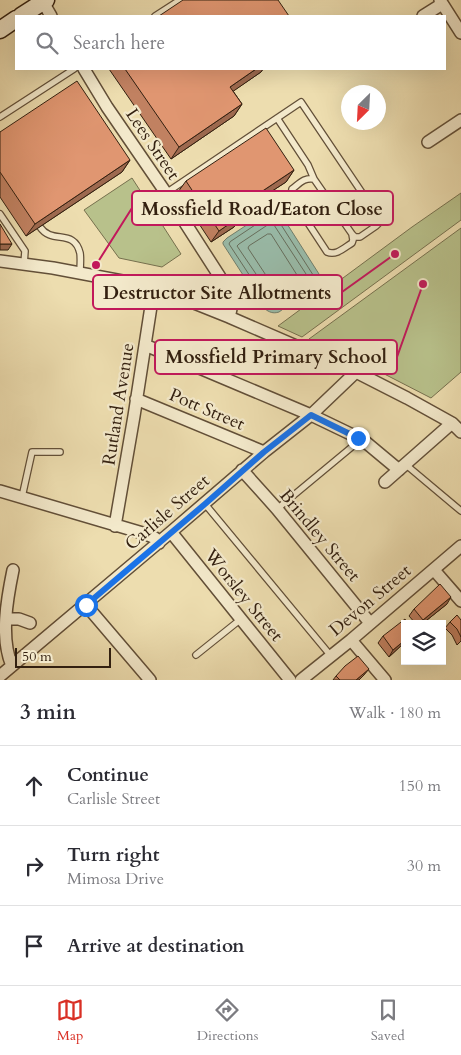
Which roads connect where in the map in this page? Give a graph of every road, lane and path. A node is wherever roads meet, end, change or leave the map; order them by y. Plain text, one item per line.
1 (180, 0) edge
2 (441, 2) edge
3 (46, 6) edge
4 (456, 14) edge
5 (24, 15) edge
6 (157, 15) edge
7 (424, 15) edge
8 (15, 20) edge
9 (0, 30) edge
10 (461, 33) edge
11 (72, 70) edge
12 (84, 70) edge
13 (0, 117) edge
14 (277, 118) junction
15 (461, 120) edge
16 (428, 142) dead end
17 (314, 179) junction
18 (166, 193) junction
19 (0, 214) edge
20 (40, 227) edge
21 (352, 234) junction
22 (0, 261) edge
23 (24, 265) junction
24 (80, 273) junction
25 (154, 287) junction
26 (229, 317) junction
27 (145, 345) junction
28 (356, 372) junction
29 (136, 399) junction
30 (311, 415) junction
31 (452, 423) junction
32 (461, 432) edge
33 (358, 438) junction
34 (60, 452) dead end
35 (264, 452) junction
36 (402, 467) junction
37 (242, 470) junction
38 (385, 482) dead end
39 (0, 491) edge
40 (22, 497) junction
41 (205, 504) junction
42 (277, 509) junction
43 (461, 511) edge
44 (115, 526) junction
45 (171, 532) junction
46 (159, 543) junction
47 (461, 546) edge
48 (13, 570) dead end
49 (434, 570) junction
50 (461, 601) edge
51 (86, 605) junction
52 (7, 619) junction
53 (241, 619) junction
54 (30, 623) dead end
55 (370, 623) junction
56 (351, 640) junction
57 (196, 655) dead end
58 (331, 656) junction
59 (12, 666) junction
60 (0, 676) edge
61 (150, 680) edge
62 (290, 680) edge
63 (301, 680) edge
64 (385, 680) edge

1 - 6 lane
2 - 4 street
2 - 7 street
3 - 5 main road
4 - 10 street
8 - 9 main road
11 - 13 lane
12 - 18 street, Lees Street
14 - 17 lane
14 - 18 lane
14 - 21 lane
15 - 16 street
17 - 21 lane
17 - 21 lane
18 - 26 street, Lees Street
19 - 23 lane
20 - 24 lane
22 - 23 street
23 - 24 street
24 - 25 street
25 - 26 street
25 - 27 street, Rutland Avenue
26 - 28 street
27 - 29 street, Rutland Avenue
27 - 30 street
28 - 30 street, Carlisle Street
28 - 31 street
29 - 35 street, Pott Street
29 - 44 street, Rutland Avenue
30 - 33 street
30 - 35 street, Carlisle Street
31 - 32 street
31 - 36 street
33 - 36 street
33 - 42 lane
34 - 40 lane
35 - 37 street, Carlisle Street
36 - 38 street
36 - 43 lane
37 - 41 street, Carlisle Street
37 - 42 street, Brindley Street
39 - 40 street
40 - 44 street
41 - 45 street, Carlisle Street
41 - 58 lane
42 - 55 street, Brindley Street
44 - 46 street
45 - 46 street, Carlisle Street
45 - 53 street, Worsley Street
46 - 51 street, Carlisle Street
47 - 49 street, Devon Street
48 - 52 street
49 - 50 street
49 - 55 street, Devon Street
51 - 59 street, Carlisle Street
51 - 61 street
52 - 54 street
52 - 59 street
53 - 57 lane
53 - 62 street, Worsley Street
55 - 56 street, Devon Street
56 - 58 street, Devon Street
56 - 64 street
58 - 63 street, Devon Street
59 - 60 street, Carlisle Street

